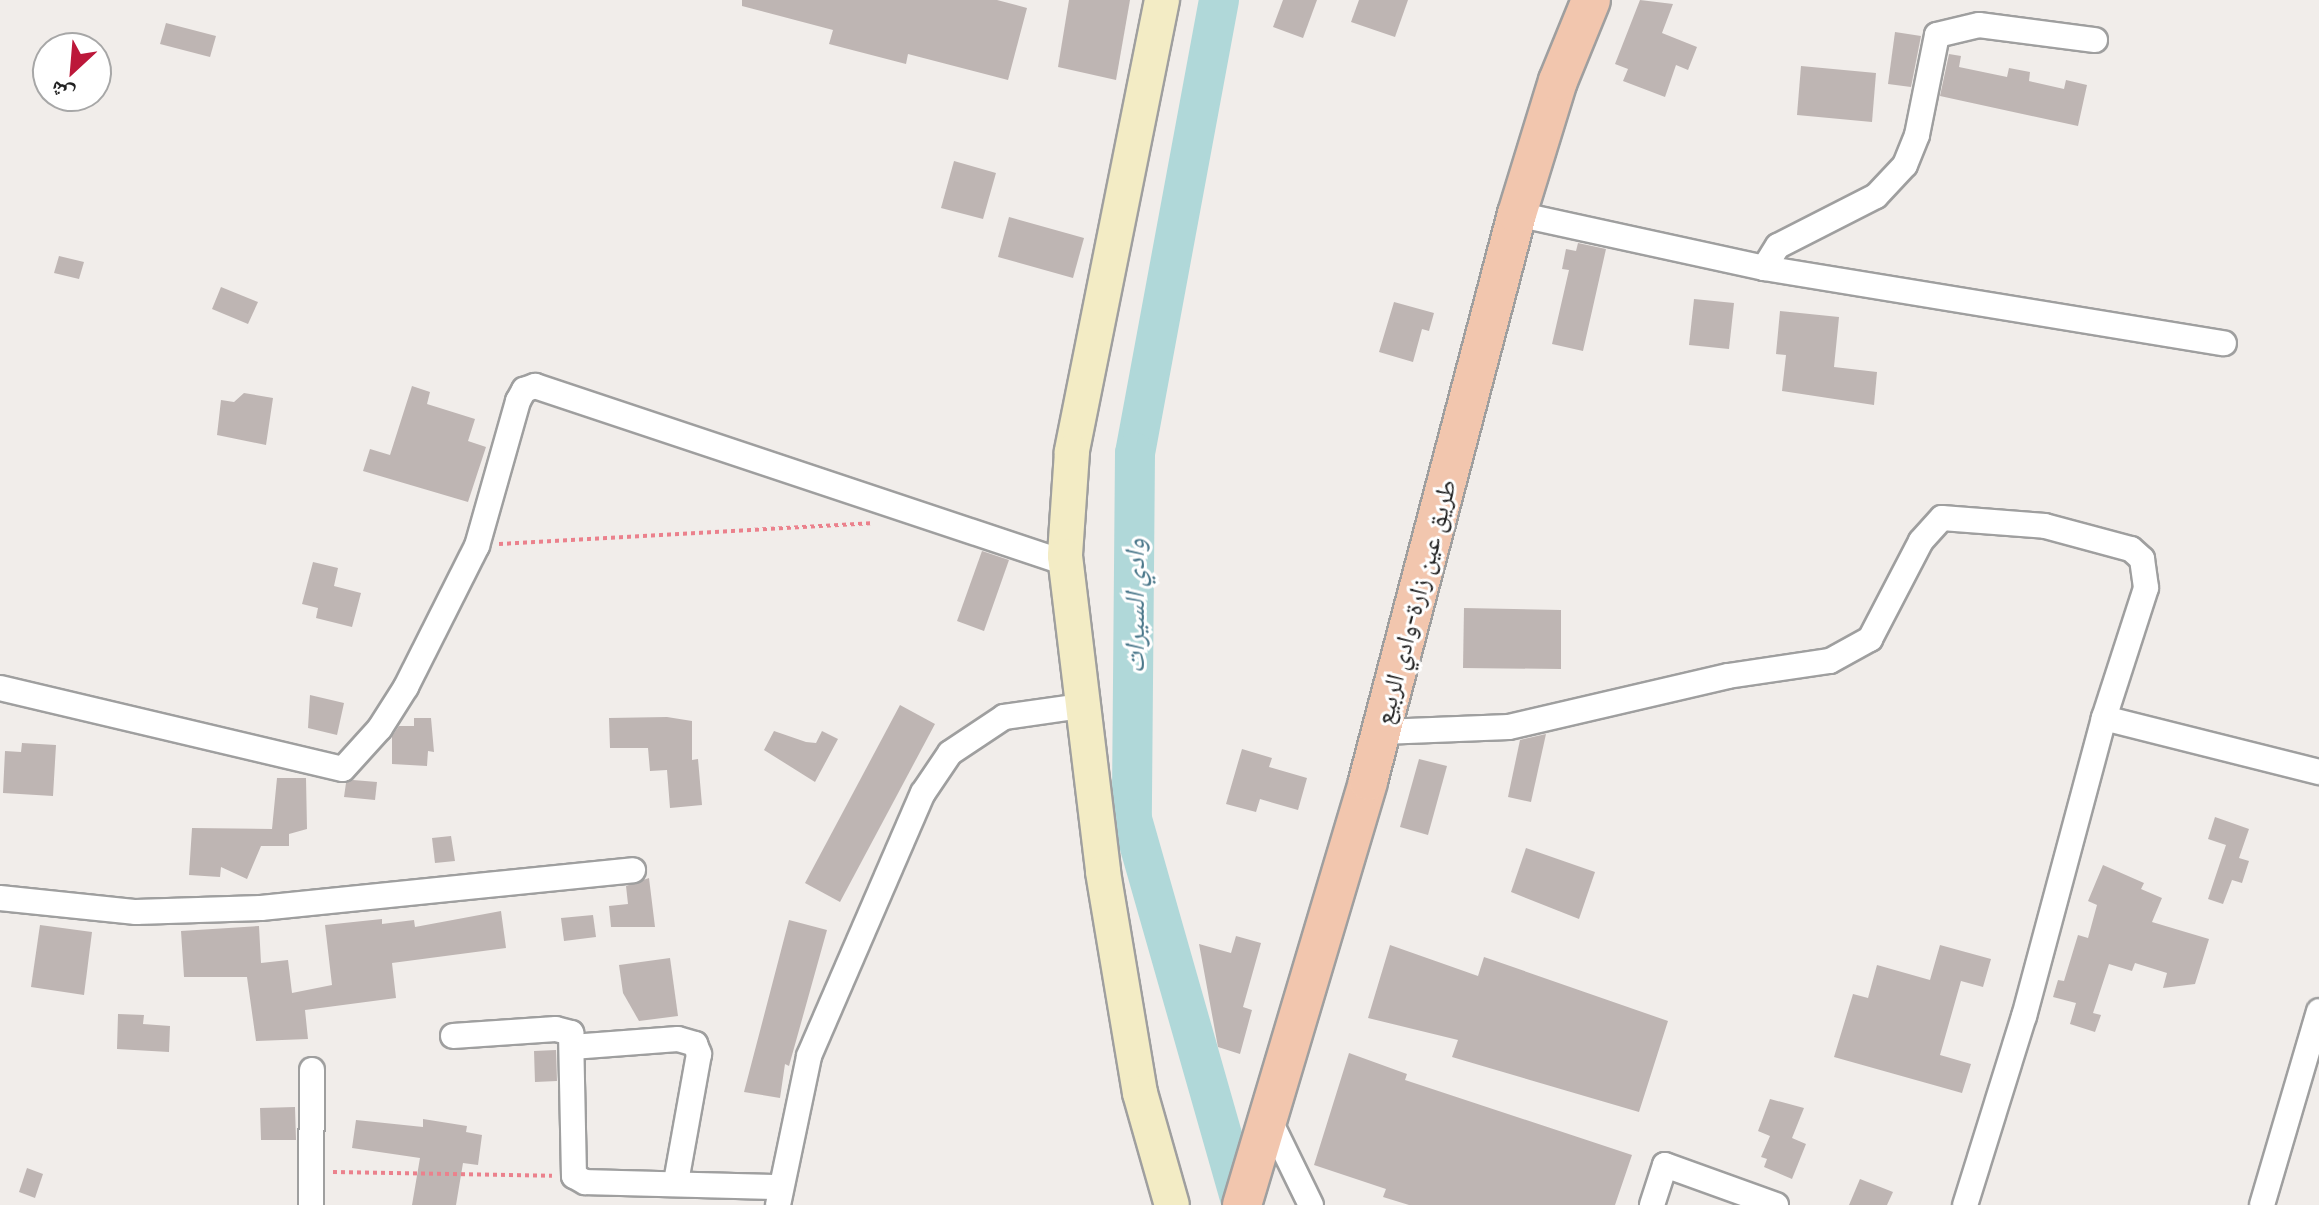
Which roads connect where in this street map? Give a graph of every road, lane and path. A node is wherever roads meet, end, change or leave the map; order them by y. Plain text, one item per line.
1 (1162, 0) edge
2 (1591, 0) edge
3 (2095, 40) dead end
4 (1517, 214) junction
5 (1764, 268) junction
6 (2224, 343) dead end
7 (887, 522) dead end
8 (477, 546) junction
9 (1066, 563) junction
10 (0, 688) edge
11 (1080, 706) junction
12 (2104, 718) junction
13 (1382, 732) junction
14 (2319, 772) edge
15 (633, 870) dead end
16 (0, 898) edge
17 (2319, 1011) edge
18 (453, 1036) dead end
19 (572, 1047) junction
20 (312, 1070) dead end
21 (1268, 1117) junction
22 (309, 1172) junction
23 (574, 1176) junction
24 (676, 1182) junction
25 (779, 1196) edge
26 (1243, 1204) edge
27 (311, 1205) edge
28 (1172, 1205) edge
29 (1311, 1205) edge
30 (1652, 1205) edge
31 (1776, 1205) edge
32 (1965, 1205) edge
33 (2262, 1205) edge

1 - 9 main road
2 - 4 main road, طريق عين زارة-وادي الربيع
3 - 5 street
4 - 5 street
4 - 13 main road, طريق عين زارة-وادي الربيع
5 - 6 street
7 - 8 path
8 - 9 street
8 - 10 street
9 - 11 main road
11 - 25 street
11 - 28 main road
12 - 13 street
12 - 14 street
12 - 32 street
13 - 21 main road, طريق عين زارة-وادي الربيع
15 - 16 street
17 - 33 street
18 - 19 street
19 - 23 street
19 - 24 street
20 - 22 street
21 - 26 main road, طريق عين زارة-وادي الربيع
21 - 29 street
22 - 23 path
22 - 27 street
23 - 24 street
24 - 25 street
30 - 31 street

